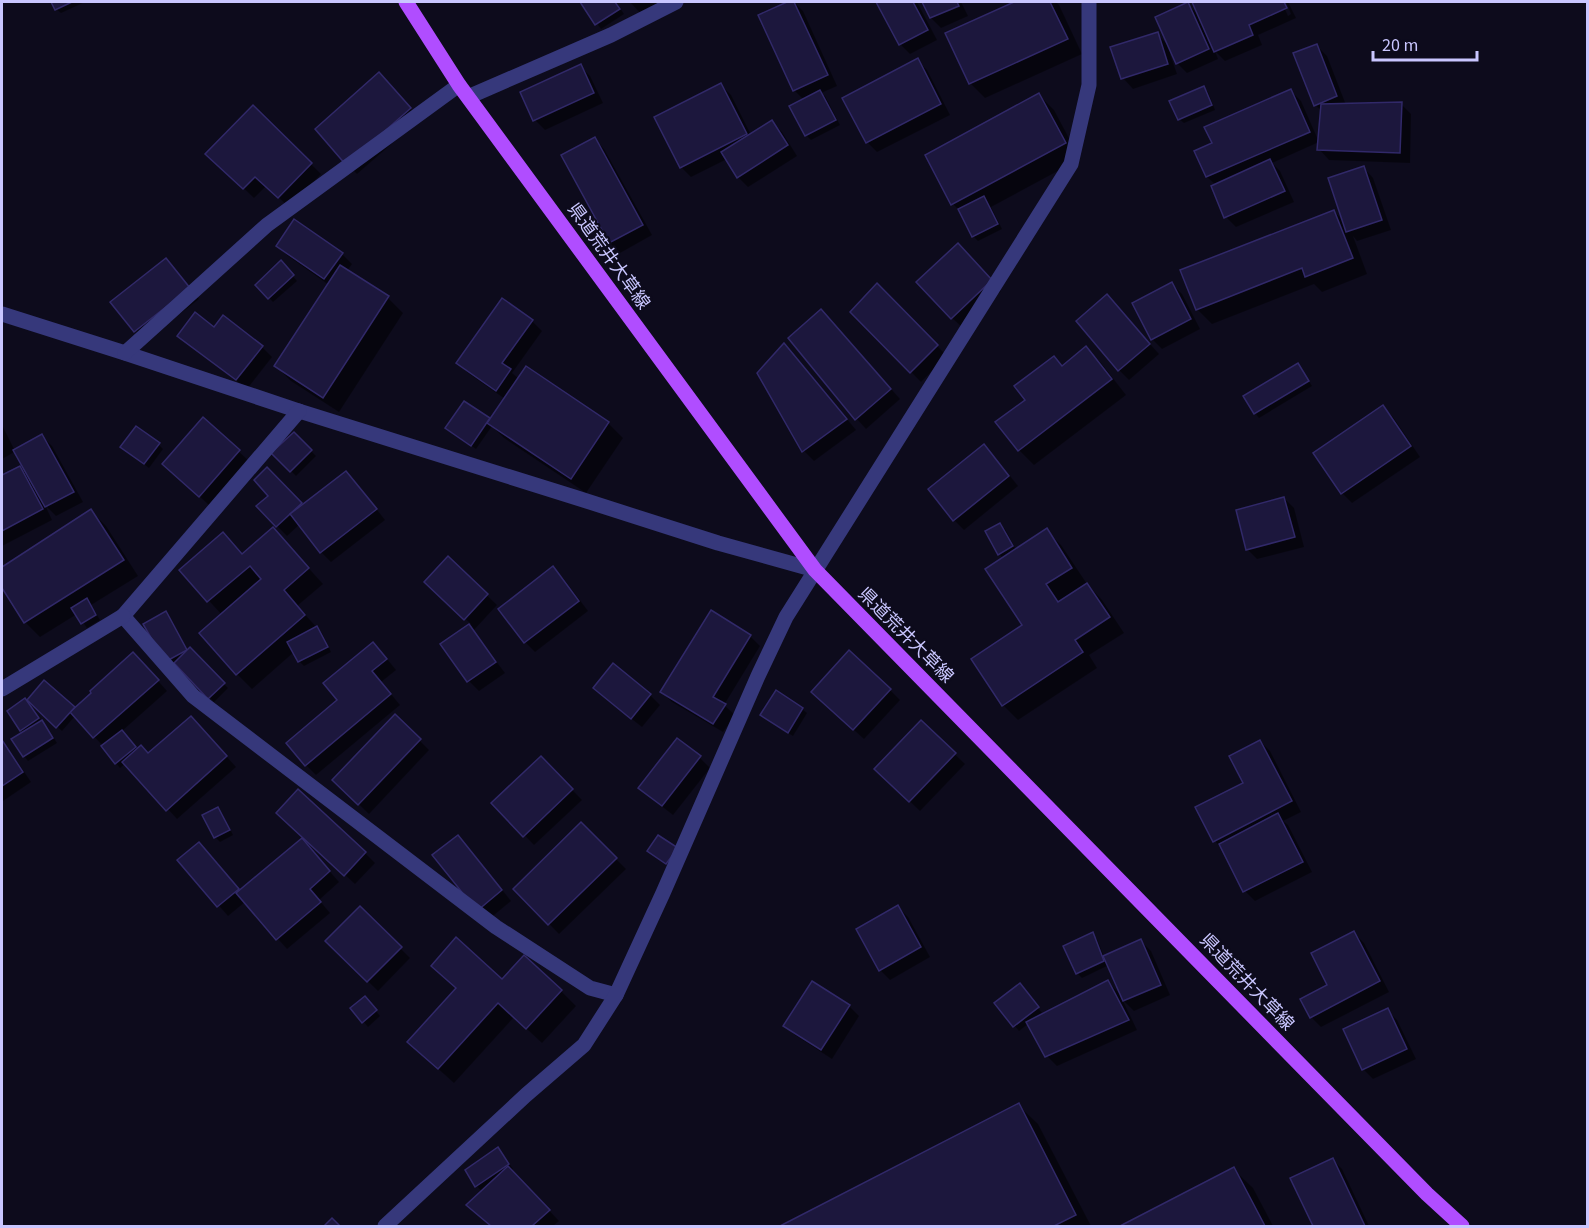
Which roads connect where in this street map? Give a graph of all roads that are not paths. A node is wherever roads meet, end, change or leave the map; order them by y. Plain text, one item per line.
1 (406, 2) edge
2 (676, 2) edge
3 (1089, 2) edge
4 (464, 91) junction
5 (2, 314) edge
6 (125, 353) junction
7 (299, 411) junction
8 (815, 570) junction
9 (123, 616) junction
10 (2, 689) edge
11 (616, 995) junction
12 (385, 1227) edge
13 (1462, 1227) edge

1 - 4 main road, 県道荒井大草線
2 - 4 street
3 - 8 street
4 - 6 street
4 - 8 main road, 県道荒井大草線
5 - 6 street
6 - 7 street
7 - 8 street
7 - 9 street
8 - 11 street
8 - 13 main road, 県道荒井大草線
9 - 10 street
9 - 11 street
11 - 12 street

